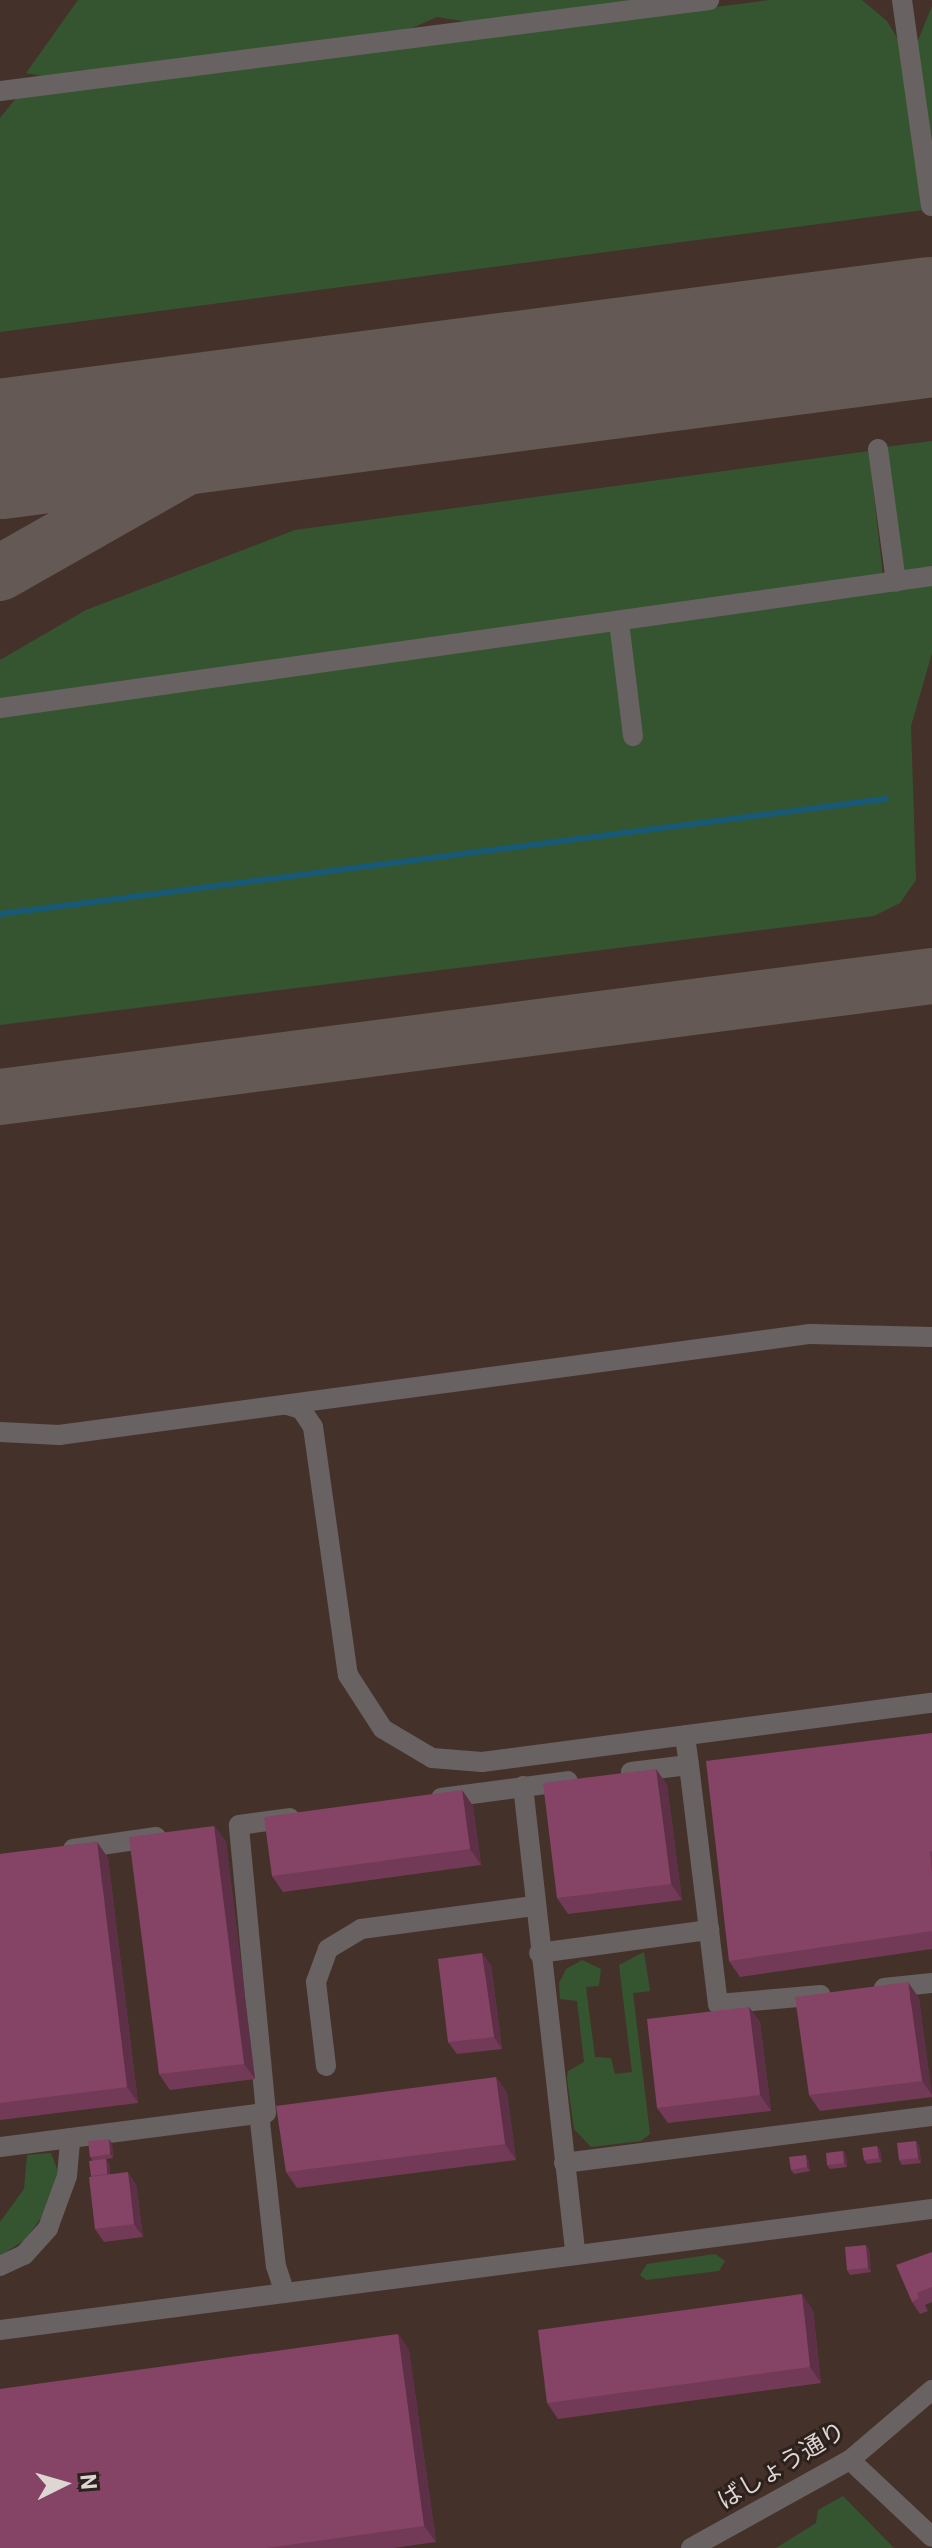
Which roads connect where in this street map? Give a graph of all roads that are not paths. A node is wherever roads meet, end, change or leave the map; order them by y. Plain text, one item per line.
1 (709, 0) edge
2 (902, 0) edge
3 (0, 91) edge
4 (931, 206) edge
5 (878, 449) dead end
6 (932, 576) edge
7 (896, 582) junction
8 (619, 622) junction
9 (0, 708) edge
10 (633, 736) dead end
11 (932, 1337) edge
12 (287, 1405) junction
13 (0, 1432) edge
14 (932, 1703) edge
15 (685, 1735) junction
16 (689, 1765) junction
17 (613, 1775) edge
18 (583, 1779) edge
19 (523, 1786) junction
20 (413, 1801) edge
21 (318, 1814) edge
22 (239, 1825) junction
23 (210, 1829) edge
24 (181, 1833) edge
25 (65, 1850) edge
26 (533, 1906) junction
27 (709, 1930) junction
28 (539, 1953) junction
29 (932, 1983) edge
30 (326, 2066) dead end
31 (259, 2113) junction
32 (932, 2116) edge
33 (70, 2138) junction
34 (0, 2147) edge
35 (564, 2163) junction
36 (932, 2209) edge
37 (576, 2255) junction
38 (0, 2266) edge
39 (285, 2293) junction
40 (0, 2330) edge
41 (932, 2390) edge
42 (850, 2460) junction
43 (932, 2537) edge
44 (691, 2548) edge

1 - 3 lane
2 - 4 lane
5 - 7 lane
6 - 7 lane
7 - 8 lane
8 - 9 lane
8 - 10 lane
11 - 12 lane
12 - 13 lane
12 - 15 lane
14 - 15 lane
15 - 16 lane
16 - 17 lane
16 - 27 lane
18 - 19 lane
19 - 20 lane
19 - 26 lane
21 - 22 lane
22 - 23 lane
22 - 31 lane
24 - 25 lane
26 - 28 lane
26 - 30 lane
27 - 28 lane
27 - 29 lane
28 - 35 lane
31 - 33 lane
31 - 39 lane
32 - 35 lane
33 - 34 lane
33 - 38 lane
35 - 37 lane
36 - 37 lane
37 - 39 lane
39 - 40 lane
41 - 42 lane, ばしょう通り
42 - 43 lane
42 - 44 lane, ばしょう通り

